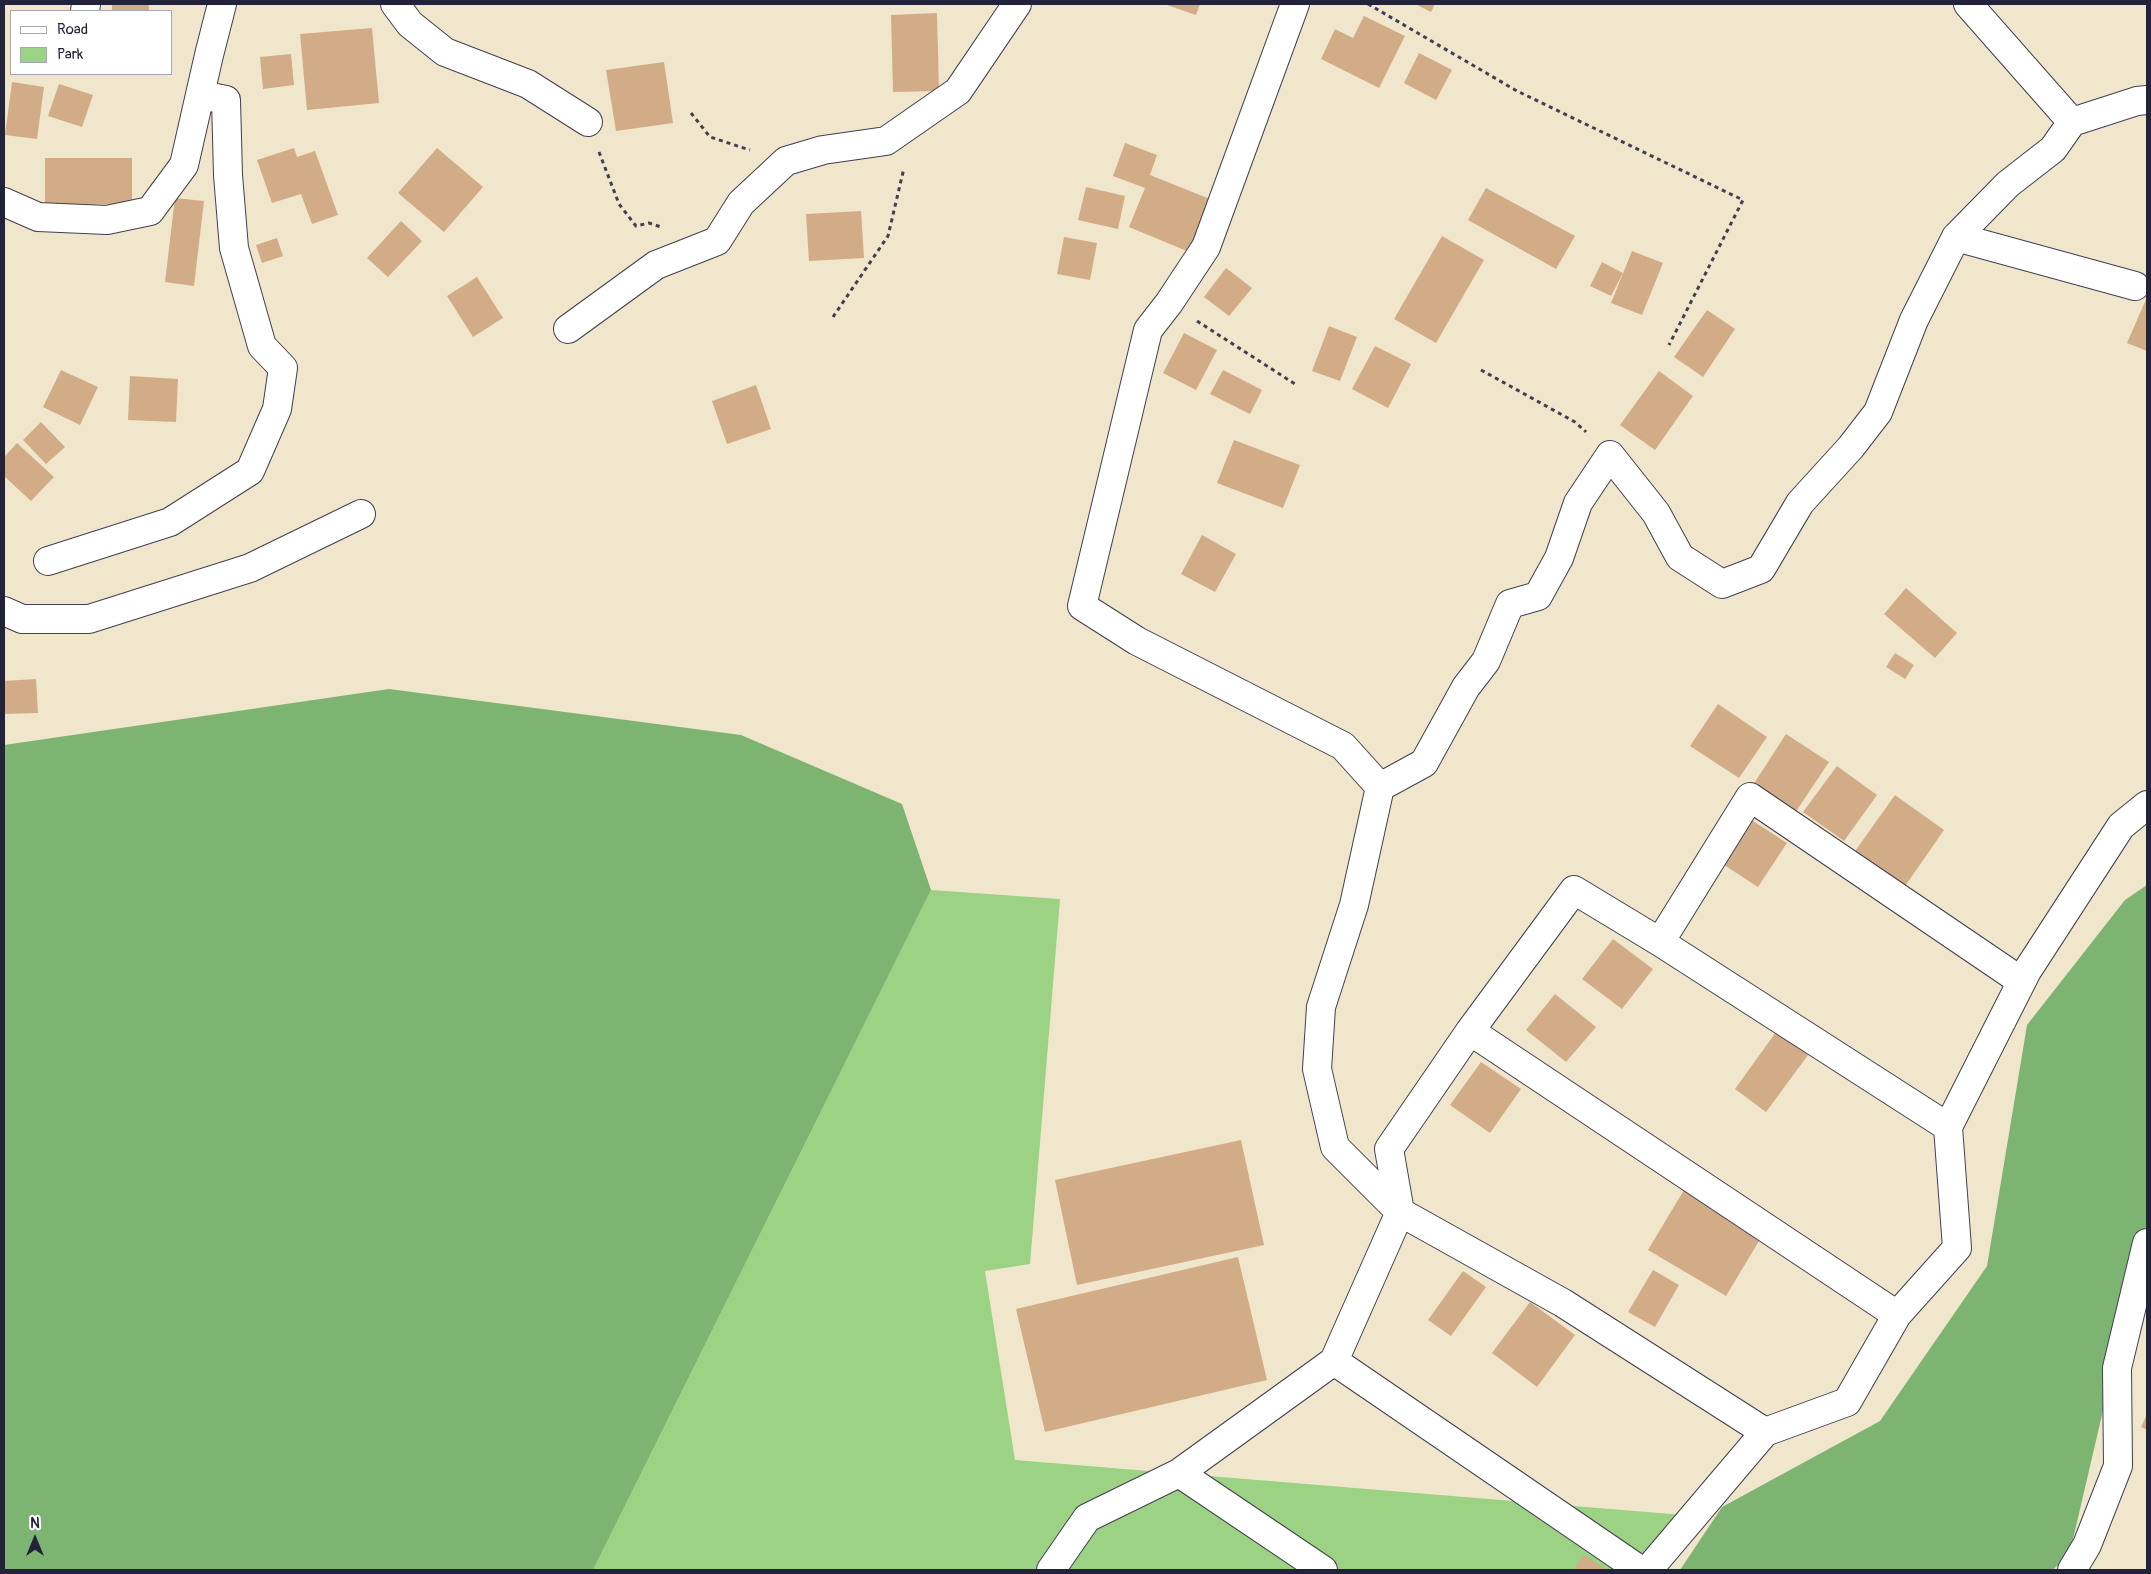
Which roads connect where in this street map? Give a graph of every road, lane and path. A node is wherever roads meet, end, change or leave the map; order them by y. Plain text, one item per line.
1 (222, 4) edge
2 (395, 4) edge
3 (1017, 4) edge
4 (1295, 4) edge
5 (1368, 4) edge
6 (1968, 4) edge
7 (201, 95) junction
8 (2147, 100) edge
9 (692, 114) dead end
10 (588, 122) joint
11 (912, 122) junction
12 (2072, 122) junction
13 (786, 161) junction
14 (4, 202) edge
15 (1956, 237) junction
16 (711, 244) junction
17 (2136, 286) dead end
18 (1169, 303) junction
19 (833, 317) dead end
20 (568, 329) dead end
21 (1669, 345) dead end
22 (1481, 370) dead end
23 (1295, 384) dead end
24 (1610, 455) junction
25 (361, 514) dead end
26 (48, 561) dead end
27 (4, 611) edge
28 (1380, 787) junction
29 (2147, 805) edge
30 (1660, 942) junction
31 (2021, 982) junction
32 (1470, 1031) junction
33 (1948, 1127) junction
34 (1400, 1212) junction
35 (2147, 1243) edge
36 (1897, 1315) junction
37 (1334, 1361) junction
38 (1765, 1432) junction
39 (1179, 1473) junction
40 (1052, 1570) edge
41 (1323, 1570) edge
42 (1640, 1570) edge
43 (1648, 1570) edge
44 (2072, 1570) edge

1 - 7 street
2 - 10 street
3 - 11 street
4 - 18 street
5 - 21 path
6 - 12 street
7 - 14 street
7 - 26 street
8 - 12 street
9 - 13 path
10 - 16 path
11 - 13 street
11 - 19 path
12 - 15 street
13 - 16 street
15 - 17 street
15 - 24 street
16 - 20 street
18 - 23 path
18 - 28 street
22 - 24 path
24 - 28 street
25 - 27 street
28 - 34 street
29 - 31 street
30 - 31 street
30 - 32 street
30 - 33 street
31 - 33 street
32 - 34 street
32 - 36 street
33 - 36 street
34 - 37 street
34 - 38 street
35 - 44 street
36 - 38 street
37 - 39 street
37 - 42 street
38 - 43 street
39 - 40 street
39 - 41 street

